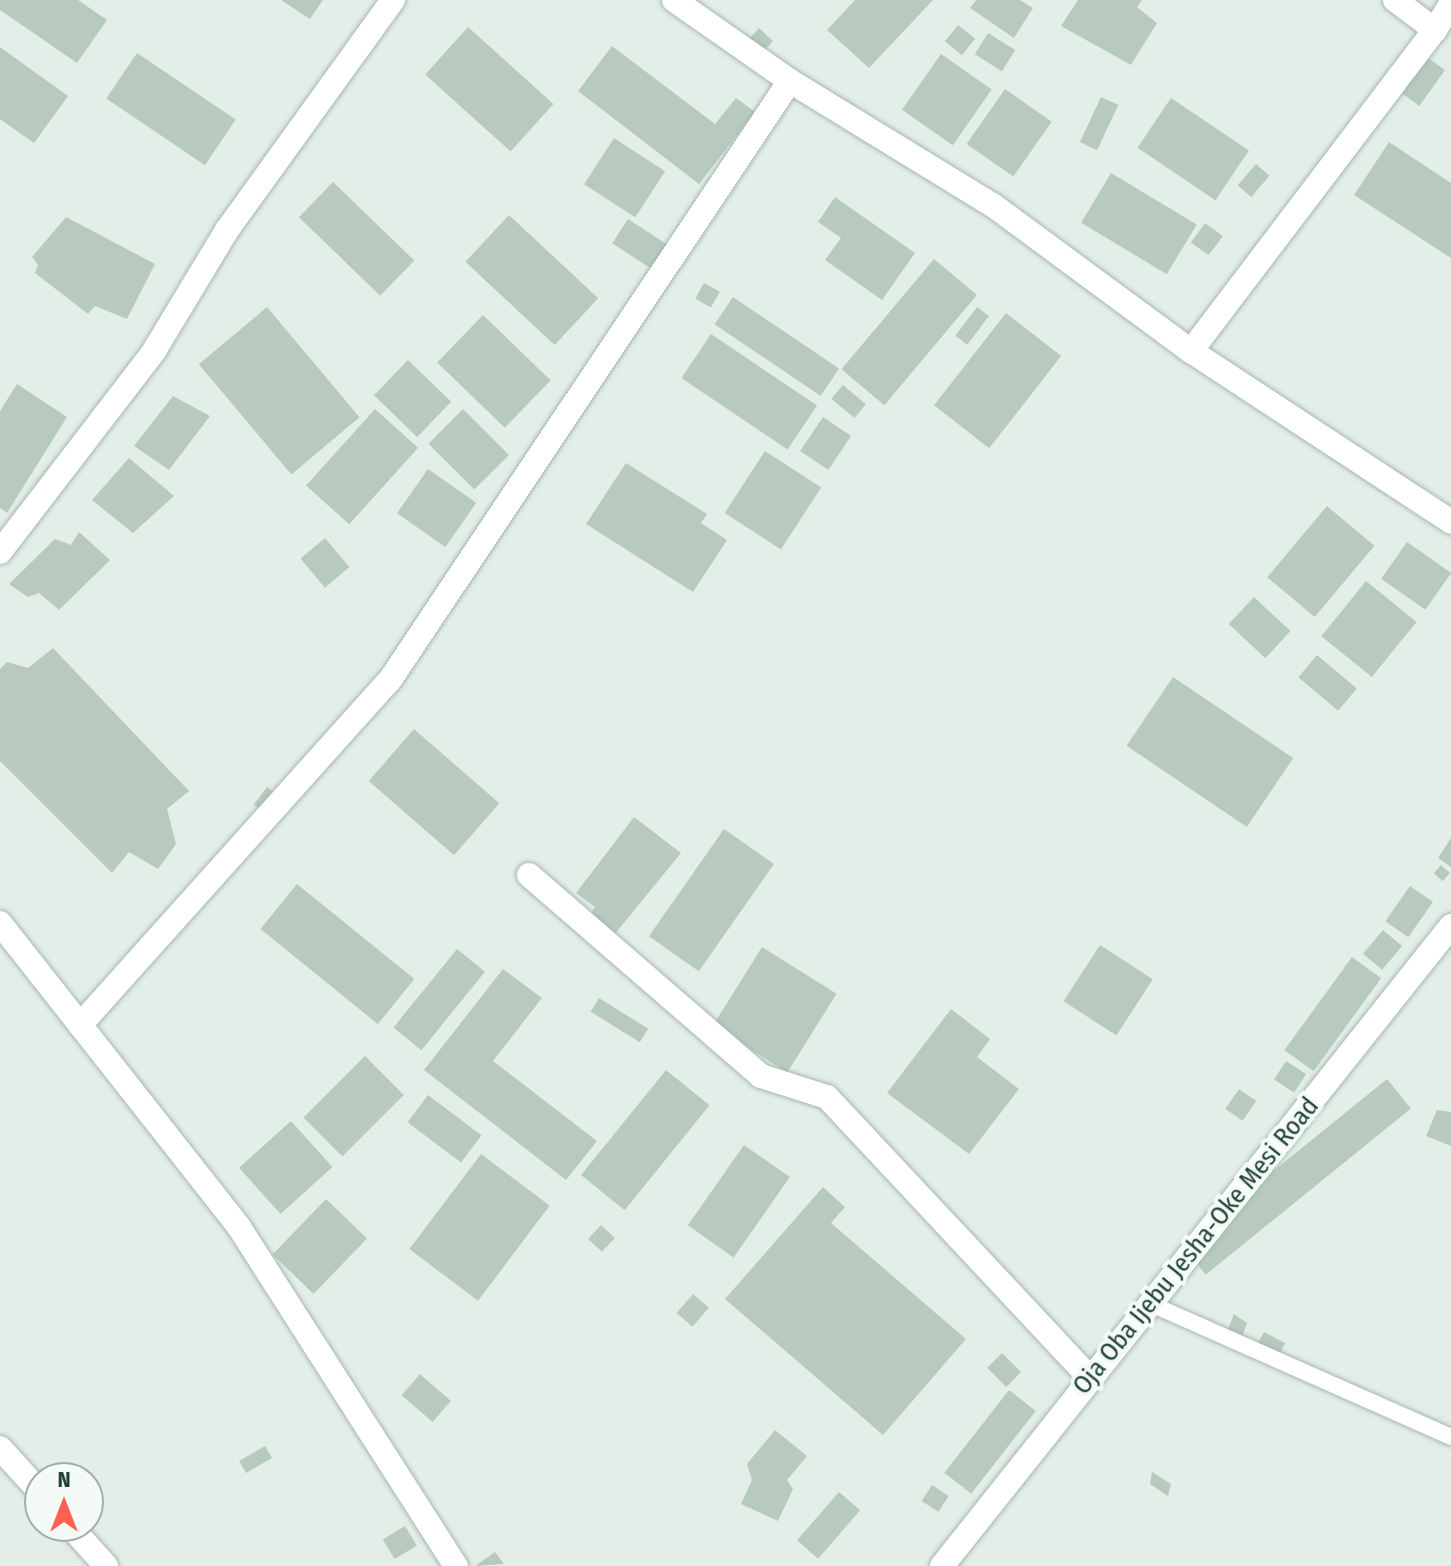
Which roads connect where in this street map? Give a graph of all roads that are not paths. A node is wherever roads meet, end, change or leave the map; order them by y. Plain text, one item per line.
1 (393, 0) edge
2 (674, 0) edge
3 (1395, 0) edge
4 (1451, 3) edge
5 (1435, 30) junction
6 (790, 81) junction
7 (1191, 351) junction
8 (1451, 522) edge
9 (0, 552) edge
10 (529, 875) dead end
11 (0, 923) edge
12 (1451, 926) edge
13 (80, 1025) junction
14 (1151, 1304) junction
15 (1089, 1377) junction
16 (1451, 1437) edge
17 (0, 1448) edge
18 (24, 1474) edge
19 (84, 1542) edge
20 (106, 1566) edge
21 (456, 1566) edge
22 (942, 1566) edge

1 - 9 street
2 - 6 street
3 - 5 street
4 - 5 street
5 - 7 street
6 - 7 street
6 - 13 street
7 - 8 street
10 - 15 street
11 - 13 street
12 - 14 street, Oja Oba Ijebu Jesha-Oke Mesi Road
13 - 21 street
14 - 15 street, Oja Oba Ijebu Jesha-Oke Mesi Road
14 - 16 lane
15 - 22 street, Oja Oba Ijebu Jesha-Oke Mesi Road
17 - 18 street
19 - 20 street

